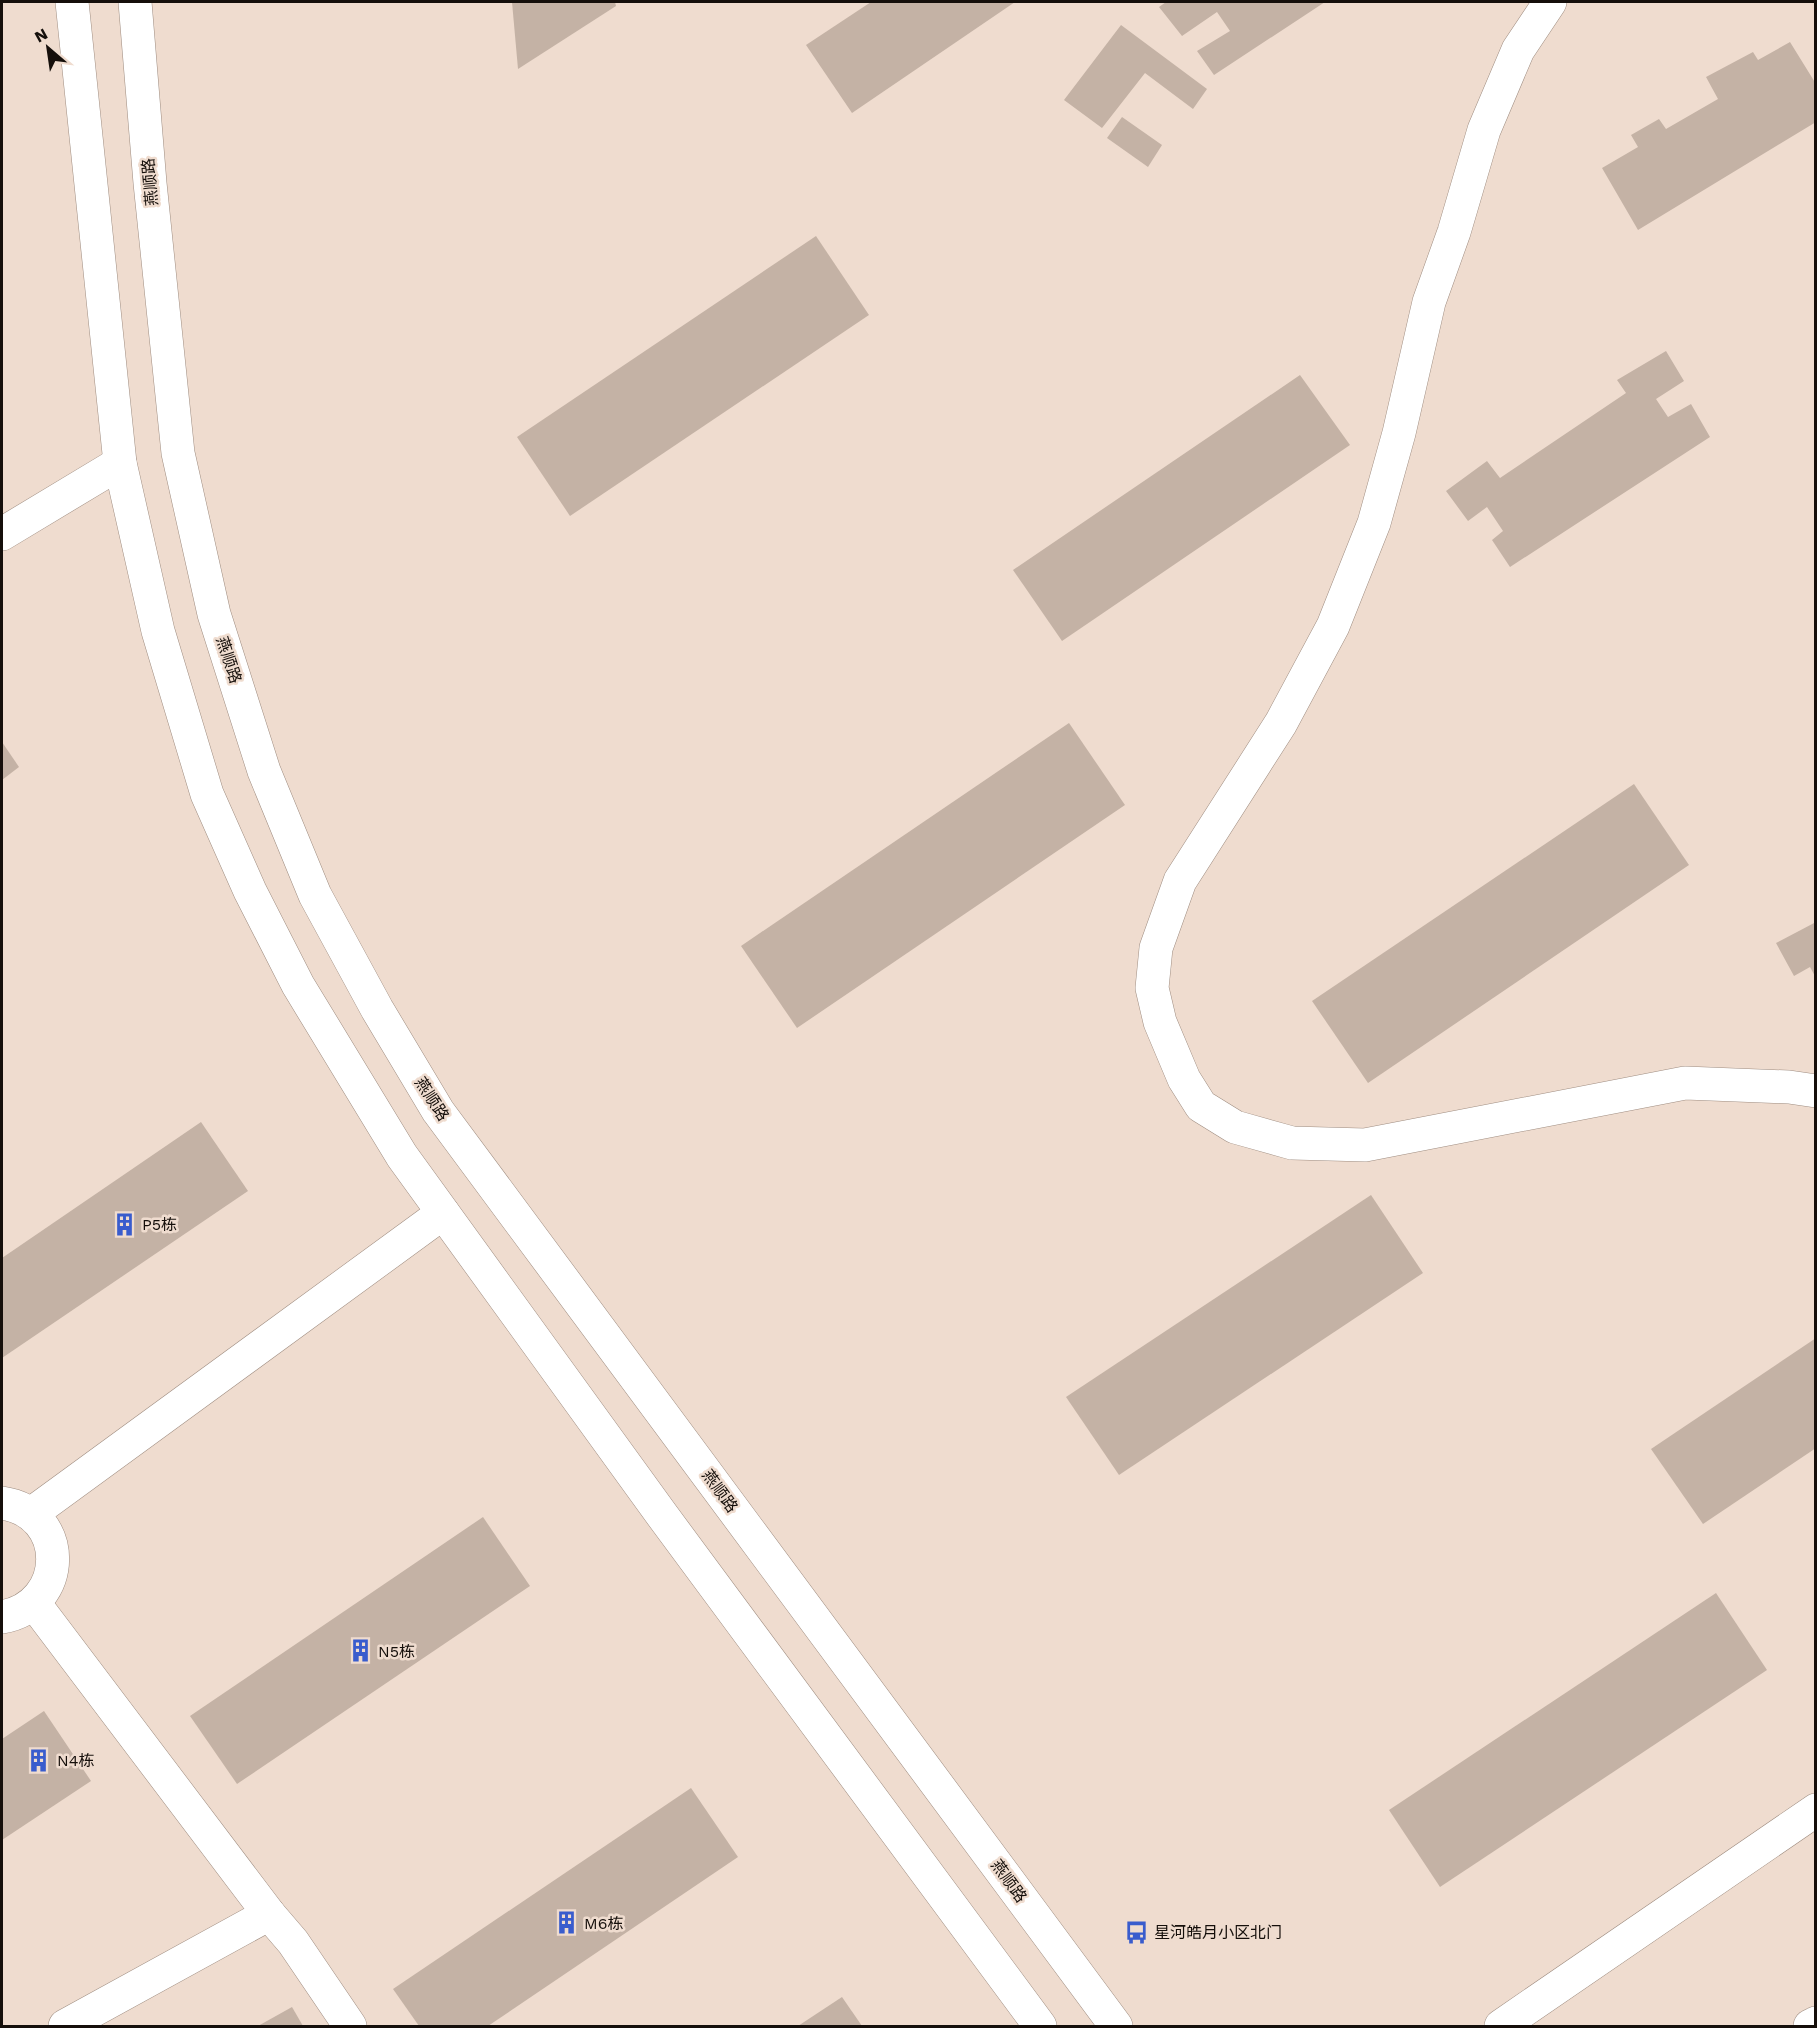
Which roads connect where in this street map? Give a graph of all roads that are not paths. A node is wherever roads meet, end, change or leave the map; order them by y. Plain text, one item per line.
1 (72, 2) edge
2 (135, 2) edge
3 (1550, 2) edge
4 (120, 462) junction
5 (2, 534) edge
6 (1815, 1091) edge
7 (450, 1222) junction
8 (26, 1516) edge
9 (13, 1614) edge
10 (1815, 1810) edge
11 (269, 1914) junction
12 (1815, 2023) edge
13 (65, 2026) edge
14 (350, 2026) edge
15 (1040, 2026) edge
16 (1116, 2026) edge
17 (1501, 2026) edge
18 (1810, 2026) edge

1 - 4 main road
2 - 16 main road, 燕顺路
3 - 6 main road
4 - 5 main road
4 - 7 main road
7 - 8 main road
7 - 15 main road
8 - 9 main road
9 - 11 main road
10 - 17 main road
11 - 13 main road
11 - 14 main road
12 - 18 main road

